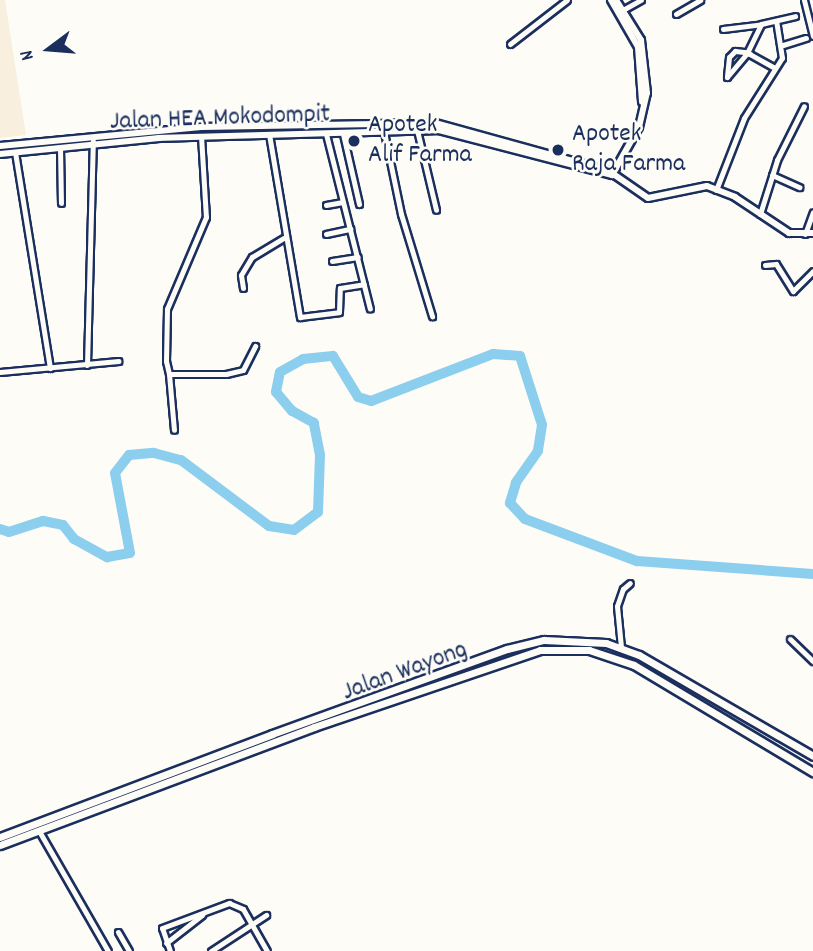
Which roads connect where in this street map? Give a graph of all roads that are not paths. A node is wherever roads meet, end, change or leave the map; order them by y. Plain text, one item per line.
1 (567, 0) edge
2 (611, 0) edge
3 (616, 0) edge
4 (641, 0) edge
5 (700, 0) edge
6 (804, 0) edge
7 (621, 11) junction
8 (676, 14) dead end
9 (795, 16) dead end
10 (776, 22) junction
11 (761, 24) junction
12 (723, 29) dead end
13 (813, 33) edge
14 (806, 38) dead end
15 (510, 44) dead end
16 (783, 45) junction
17 (747, 53) junction
18 (773, 67) junction
19 (804, 106) dead end
20 (279, 125) junction
21 (225, 130) junction
22 (417, 130) junction
23 (384, 132) junction
24 (269, 134) junction
25 (279, 134) junction
26 (326, 134) junction
27 (343, 134) junction
28 (92, 135) junction
29 (201, 136) junction
30 (93, 143) junction
31 (0, 146) edge
32 (60, 147) junction
33 (15, 152) junction
34 (0, 154) edge
35 (612, 175) junction
36 (772, 175) junction
37 (799, 187) dead end
38 (716, 190) junction
39 (343, 202) junction
40 (61, 203) dead end
41 (359, 204) dead end
42 (326, 205) dead end
43 (436, 210) dead end
44 (813, 212) edge
45 (760, 214) junction
46 (350, 229) junction
47 (809, 233) edge
48 (326, 234) dead end
49 (284, 239) junction
50 (358, 257) junction
51 (332, 261) dead end
52 (765, 265) dead end
53 (813, 271) edge
54 (364, 284) junction
55 (243, 288) dead end
56 (370, 309) dead end
57 (432, 316) dead end
58 (255, 346) dead end
59 (118, 361) dead end
60 (87, 365) junction
61 (50, 368) junction
62 (0, 372) edge
63 (169, 374) junction
64 (174, 430) dead end
65 (630, 583) dead end
66 (790, 639) dead end
67 (621, 648) junction
68 (813, 661) edge
69 (812, 754) edge
70 (813, 772) edge
71 (39, 831) junction
72 (0, 837) edge
73 (0, 845) edge
74 (206, 913) junction
75 (266, 915) dead end
76 (253, 925) junction
77 (118, 932) dead end
78 (166, 943) junction
79 (108, 951) edge
80 (129, 951) edge
81 (170, 951) edge
82 (214, 951) edge
83 (267, 951) edge

1 - 15 street
2 - 7 street
3 - 7 street
4 - 7 street
5 - 8 street
6 - 13 street
7 - 35 street
9 - 10 street
10 - 11 street
10 - 16 street
11 - 12 street
11 - 17 street
14 - 16 street
16 - 18 street
17 - 17 street
17 - 18 street
18 - 38 street
19 - 36 street
20 - 21 street, Jalan HEA Mokodompit
20 - 25 street
20 - 35 street, Jalan HEA Mokodompit
21 - 24 street, Jalan HEA Mokodompit
21 - 28 street, Jalan HEA Mokodompit
21 - 29 street, Jalan HEA Mokodompit
22 - 23 street, Jalan HEA Mokodompit
22 - 35 street, Jalan HEA Mokodompit
22 - 43 street
23 - 27 street, Jalan HEA Mokodompit
23 - 57 street
24 - 25 street, Jalan HEA Mokodompit
24 - 49 street
25 - 26 street, Jalan HEA Mokodompit
26 - 27 street, Jalan HEA Mokodompit
26 - 39 street
27 - 41 street
28 - 30 street
28 - 31 street, Jalan HEA Mokodompit
29 - 30 street, Jalan HEA Mokodompit
29 - 63 street
30 - 32 street, Jalan HEA Mokodompit
30 - 60 street
32 - 33 street, Jalan HEA Mokodompit
32 - 40 street
33 - 34 street, Jalan HEA Mokodompit
33 - 61 street
35 - 38 street
36 - 37 street
36 - 45 street
38 - 45 street
39 - 42 street
39 - 46 street
44 - 47 street
45 - 47 street
46 - 48 street
46 - 50 street
49 - 54 street
49 - 55 street
50 - 51 street
50 - 54 street
52 - 53 street
54 - 56 street
58 - 63 street
59 - 60 street
60 - 61 street
61 - 62 street
63 - 64 street
65 - 67 street
66 - 68 street
67 - 69 main road, Jalan Wayong
67 - 72 main road, Jalan Wayong
70 - 71 main road, Jalan Wayong
71 - 73 main road, Jalan Wayong
71 - 79 street
74 - 76 street
74 - 78 street
74 - 78 street
75 - 76 street
76 - 82 street
76 - 83 street
77 - 80 street
78 - 81 street

